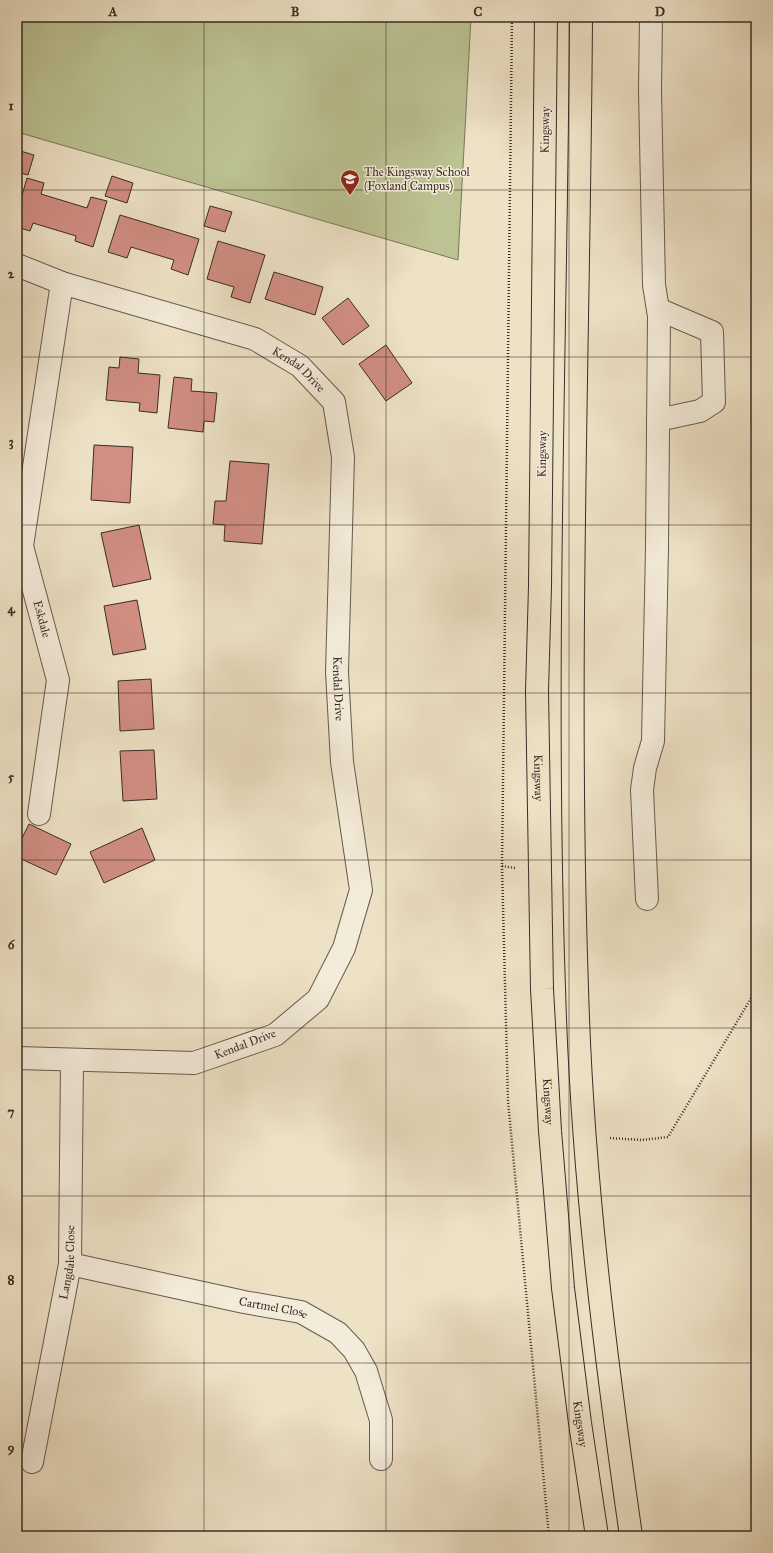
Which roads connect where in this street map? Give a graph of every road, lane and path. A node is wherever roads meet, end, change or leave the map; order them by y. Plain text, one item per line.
1 (546, 17) edge
2 (581, 17) edge
3 (651, 17) edge
4 (17, 265) edge
5 (62, 283) junction
6 (658, 309) junction
7 (658, 420) junction
8 (39, 814) dead end
9 (646, 899) dead end
10 (756, 990) edge
11 (17, 1058) edge
12 (72, 1060) junction
13 (584, 1136) junction
14 (70, 1264) junction
15 (381, 1459) dead end
16 (32, 1462) dead end
17 (597, 1536) edge
18 (631, 1536) edge

1 - 17 highway, Kingsway
2 - 13 highway
3 - 6 street
4 - 5 street, Kendal Drive
5 - 8 street, Eskdale
5 - 12 street, Kendal Drive
6 - 7 street
6 - 7 street
7 - 9 street
10 - 13 path
11 - 12 street, Kendal Drive
12 - 14 street, Langdale Close
13 - 18 highway
14 - 15 street, Cartmel Close
14 - 16 street, Langdale Close

